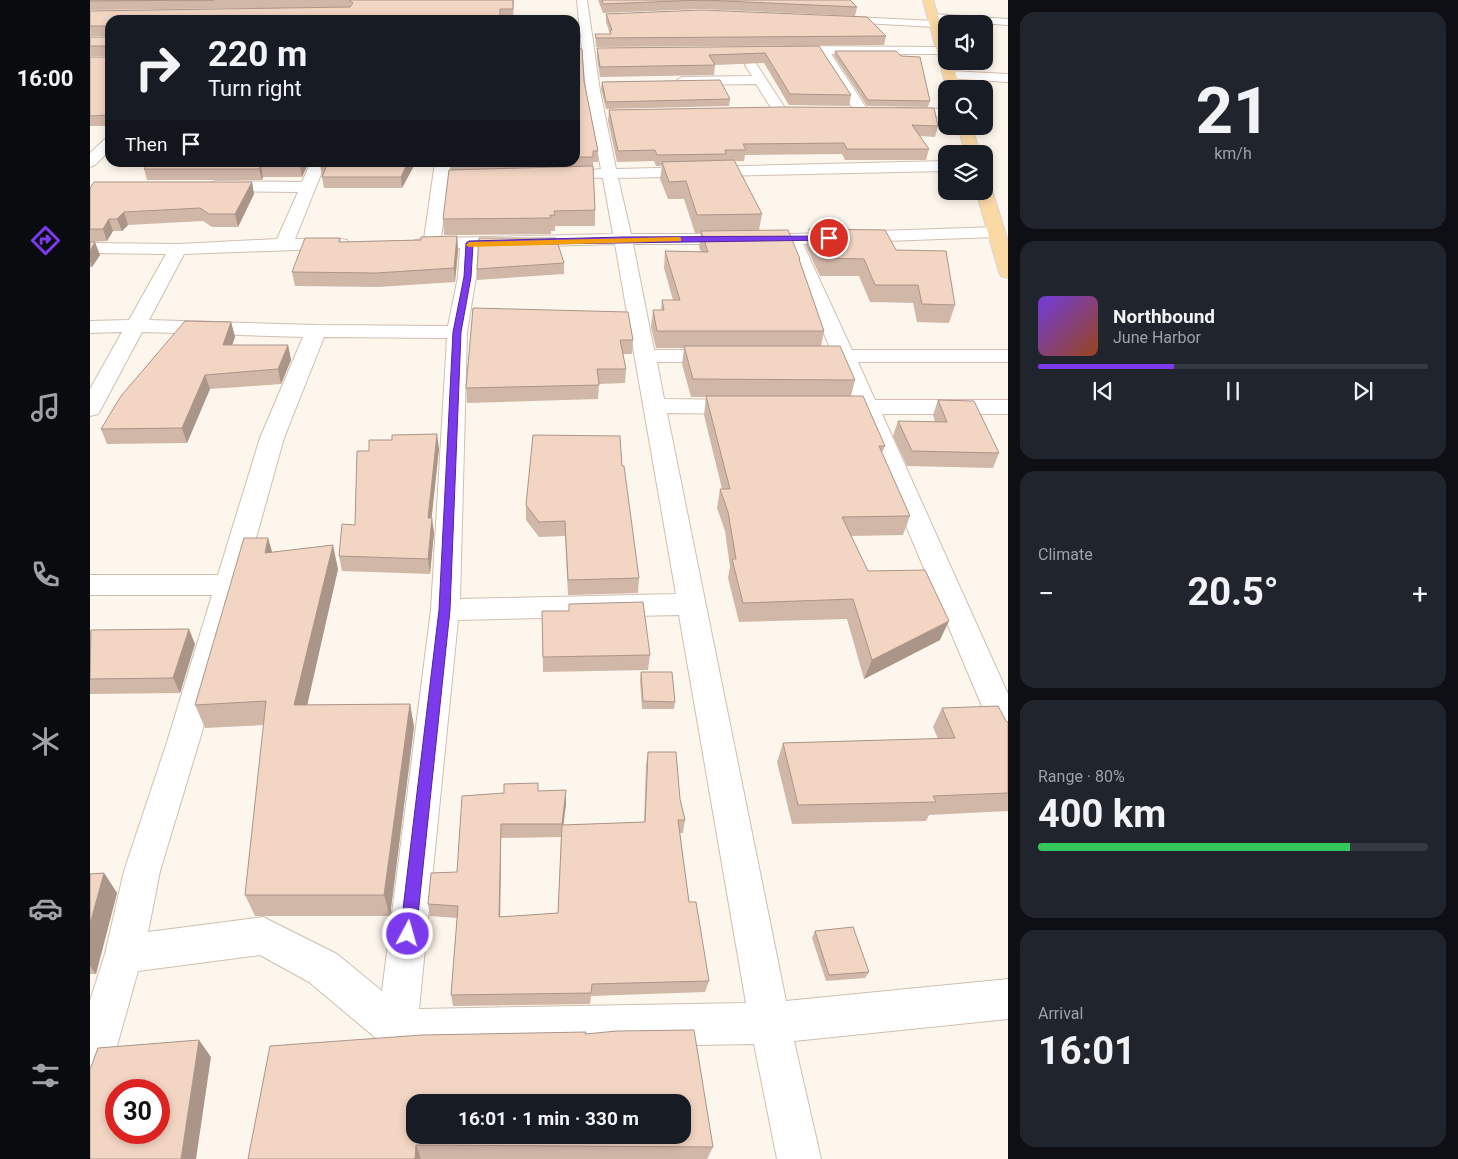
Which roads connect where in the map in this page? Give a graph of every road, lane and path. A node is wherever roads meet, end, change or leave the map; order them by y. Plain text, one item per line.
1 (582, 0) edge
2 (933, 17) edge
3 (818, 18) edge
4 (584, 21) edge
5 (1008, 22) edge
6 (938, 34) edge
7 (772, 50) edge
8 (822, 50) junction
9 (743, 51) edge
10 (938, 51) edge
11 (588, 53) edge
12 (949, 70) edge
13 (950, 75) junction
14 (1008, 78) edge
15 (761, 80) junction
16 (951, 80) edge
17 (672, 82) edge
18 (761, 111) edge
19 (780, 111) junction
20 (798, 111) edge
21 (844, 112) edge
22 (871, 112) junction
23 (938, 113) edge
24 (105, 147) edge
25 (90, 162) edge
26 (938, 166) edge
27 (317, 167) edge
28 (442, 170) edge
29 (609, 174) junction
30 (579, 175) edge
31 (500, 176) edge
32 (199, 186) edge
33 (308, 187) junction
34 (987, 200) edge
35 (996, 232) junction
36 (623, 239) junction
37 (792, 239) junction
38 (469, 243) junction
39 (284, 244) junction
40 (363, 244) edge
41 (402, 244) edge
42 (432, 244) junction
43 (90, 248) edge
44 (178, 249) junction
45 (1008, 272) edge
46 (137, 326) junction
47 (90, 327) edge
48 (316, 331) junction
49 (457, 332) junction
50 (645, 356) junction
51 (740, 356) edge
52 (806, 356) edge
53 (845, 356) junction
54 (1008, 356) edge
55 (654, 406) junction
56 (761, 407) edge
57 (829, 407) edge
58 (868, 407) junction
59 (1008, 407) edge
60 (90, 409) edge
61 (229, 585) junction
62 (90, 586) edge
63 (691, 604) junction
64 (445, 610) junction
65 (1008, 730) edge
66 (124, 954) junction
67 (1008, 999) edge
68 (770, 1023) junction
69 (397, 1030) junction
70 (90, 1067) edge
71 (799, 1159) edge

1 - 4 street
2 - 3 street
2 - 5 street
2 - 6 main road
4 - 11 street
7 - 8 street
8 - 10 street
8 - 22 street
9 - 15 street
11 - 29 street
12 - 13 main road
13 - 14 street
13 - 16 main road
15 - 17 street
15 - 19 street
18 - 19 street
19 - 20 street
21 - 22 street
22 - 23 street
24 - 25 street
26 - 29 street
27 - 33 street
28 - 31 street
28 - 42 street
29 - 30 street
29 - 36 street
32 - 33 street
33 - 39 street
34 - 35 main road
35 - 37 street
35 - 45 main road
36 - 37 street
36 - 38 street
36 - 50 street
37 - 53 street
38 - 42 street
38 - 49 street
39 - 40 street
39 - 44 street
41 - 42 street
43 - 44 street
44 - 46 street
46 - 47 street
46 - 48 street
46 - 60 street
48 - 49 street
48 - 61 street
49 - 64 street
50 - 51 street
50 - 55 street
52 - 53 street
53 - 54 street
53 - 58 street
55 - 56 street
55 - 63 street
57 - 58 street
58 - 59 street
58 - 65 street
61 - 62 street
61 - 66 street
63 - 64 street
63 - 68 street
64 - 69 street
66 - 69 street
66 - 70 street
67 - 68 street
68 - 69 street
68 - 71 street

